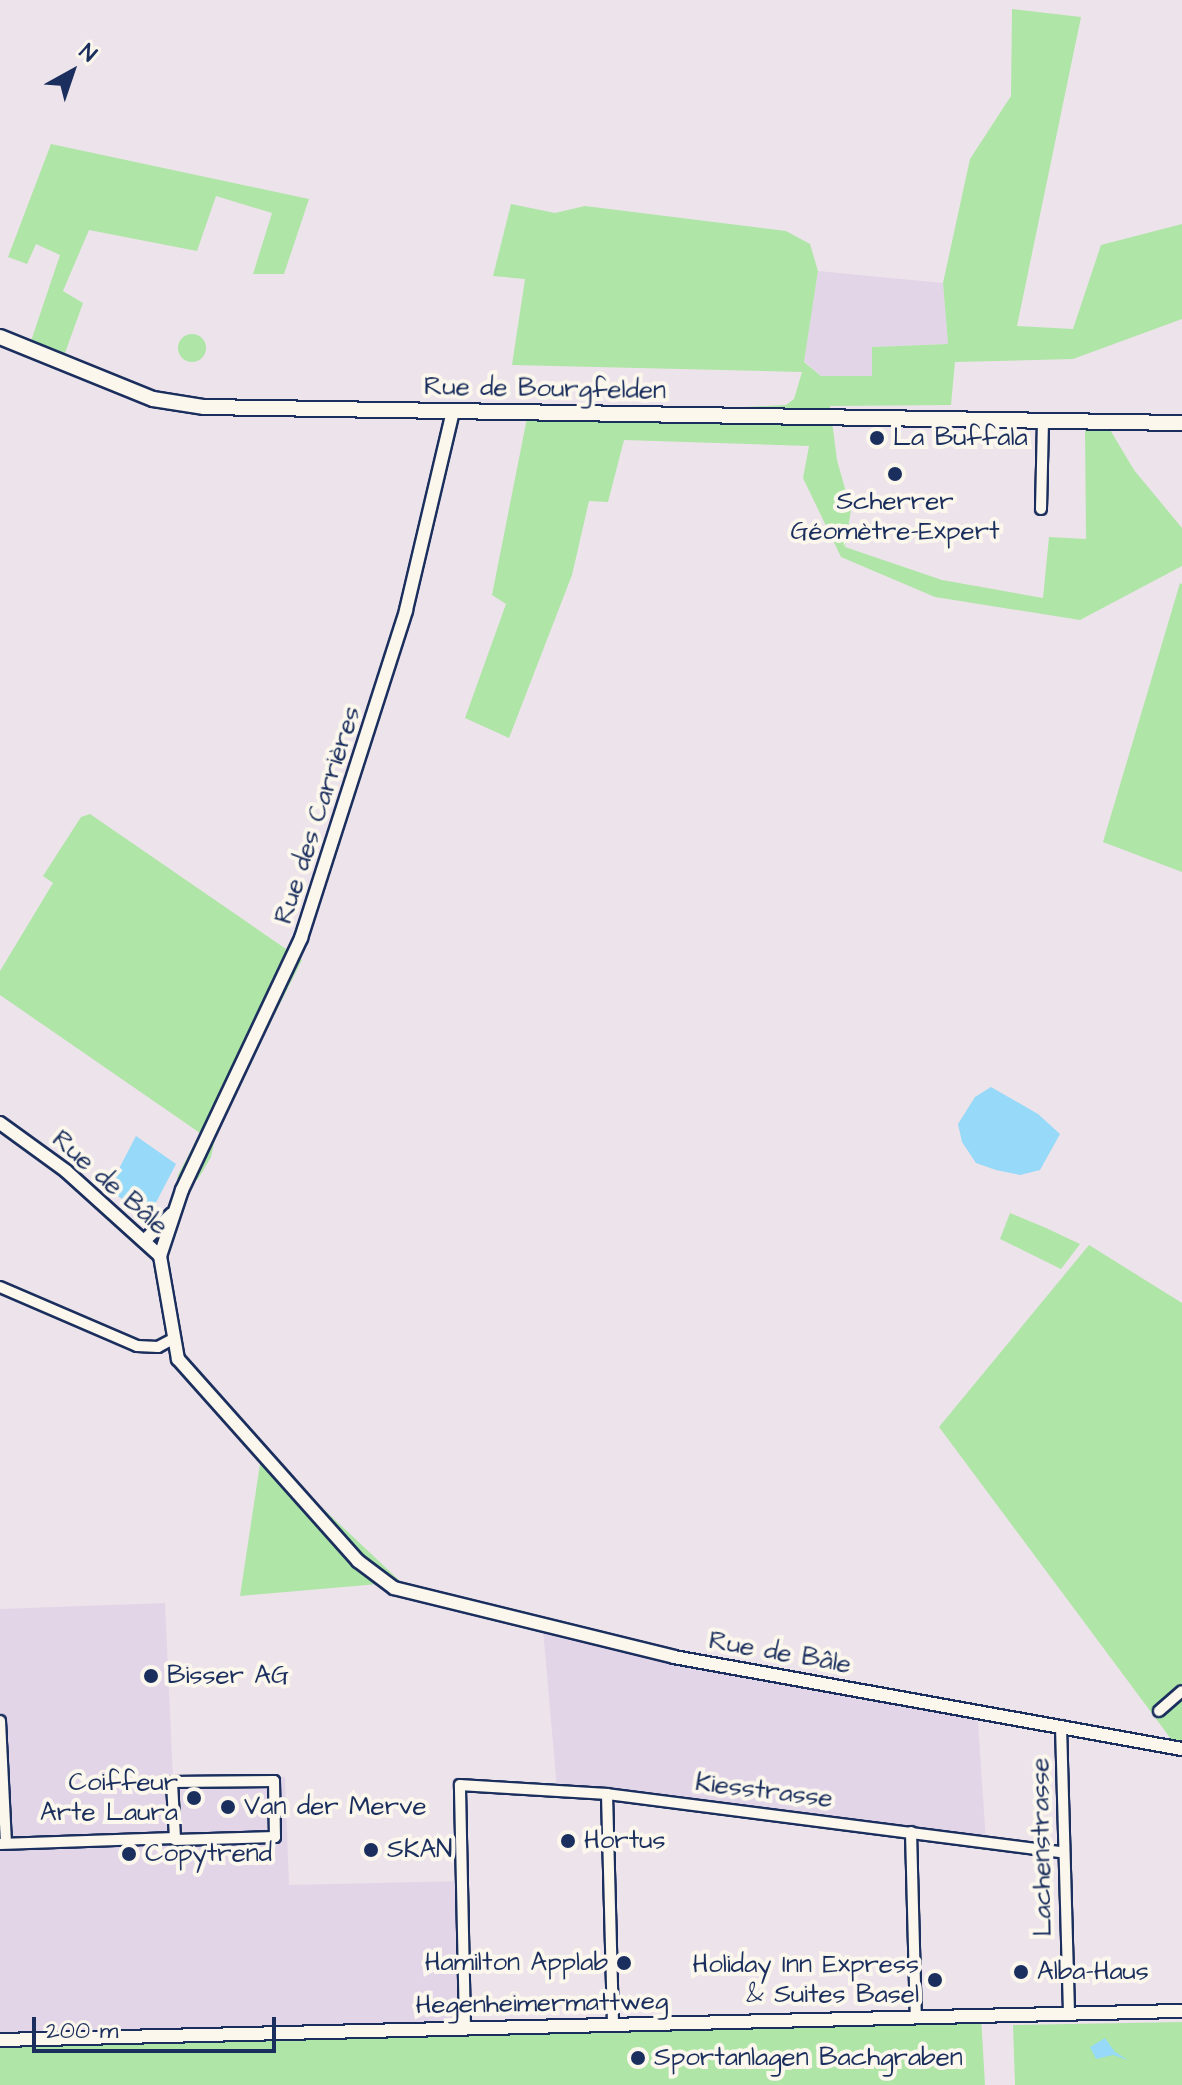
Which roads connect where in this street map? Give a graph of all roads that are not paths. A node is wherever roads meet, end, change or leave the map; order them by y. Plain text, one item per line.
1 (0, 337) edge
2 (453, 411) junction
3 (1043, 421) junction
4 (1182, 423) edge
5 (1041, 509) dead end
6 (0, 1123) edge
7 (172, 1214) junction
8 (144, 1241) junction
9 (160, 1256) junction
10 (0, 1287) edge
11 (171, 1340) junction
12 (1182, 1691) edge
13 (1159, 1711) dead end
14 (0, 1721) edge
15 (1061, 1726) junction
16 (1182, 1749) edge
17 (607, 1794) junction
18 (911, 1832) junction
19 (175, 1840) dead end
20 (3, 1843) edge
21 (1062, 1852) junction
22 (1182, 2011) edge
23 (1069, 2015) junction
24 (916, 2017) junction
25 (613, 2024) junction
26 (465, 2028) junction
27 (0, 2040) edge

1 - 2 main road, Rue de Bourgfelden
2 - 3 main road, Rue de Bourgfelden
2 - 7 street, Rue des Carrières
3 - 4 main road, Rue de Bourgfelden
3 - 5 street
6 - 8 street, Rue de Bâle
7 - 8 street, Rue des Carrières
7 - 9 street, Rue des Carrières
8 - 9 street, Rue de Bâle
9 - 11 street, Rue de Bâle
10 - 11 street
11 - 15 street, Rue de Bâle
12 - 13 street
14 - 20 street
15 - 16 street, Rue de Bâle
15 - 21 street, Lachenstrasse
17 - 18 street, Kiesstrasse
17 - 25 street
17 - 26 street, Kiesstrasse
18 - 21 street, Kiesstrasse
18 - 24 street
19 - 20 street
21 - 23 street, Lachenstrasse
22 - 23 street, Hegenheimermattweg
23 - 24 street, Hegenheimermattweg
24 - 25 street, Hegenheimermattweg
25 - 26 street, Hegenheimermattweg
26 - 27 street, Hegenheimermattweg

